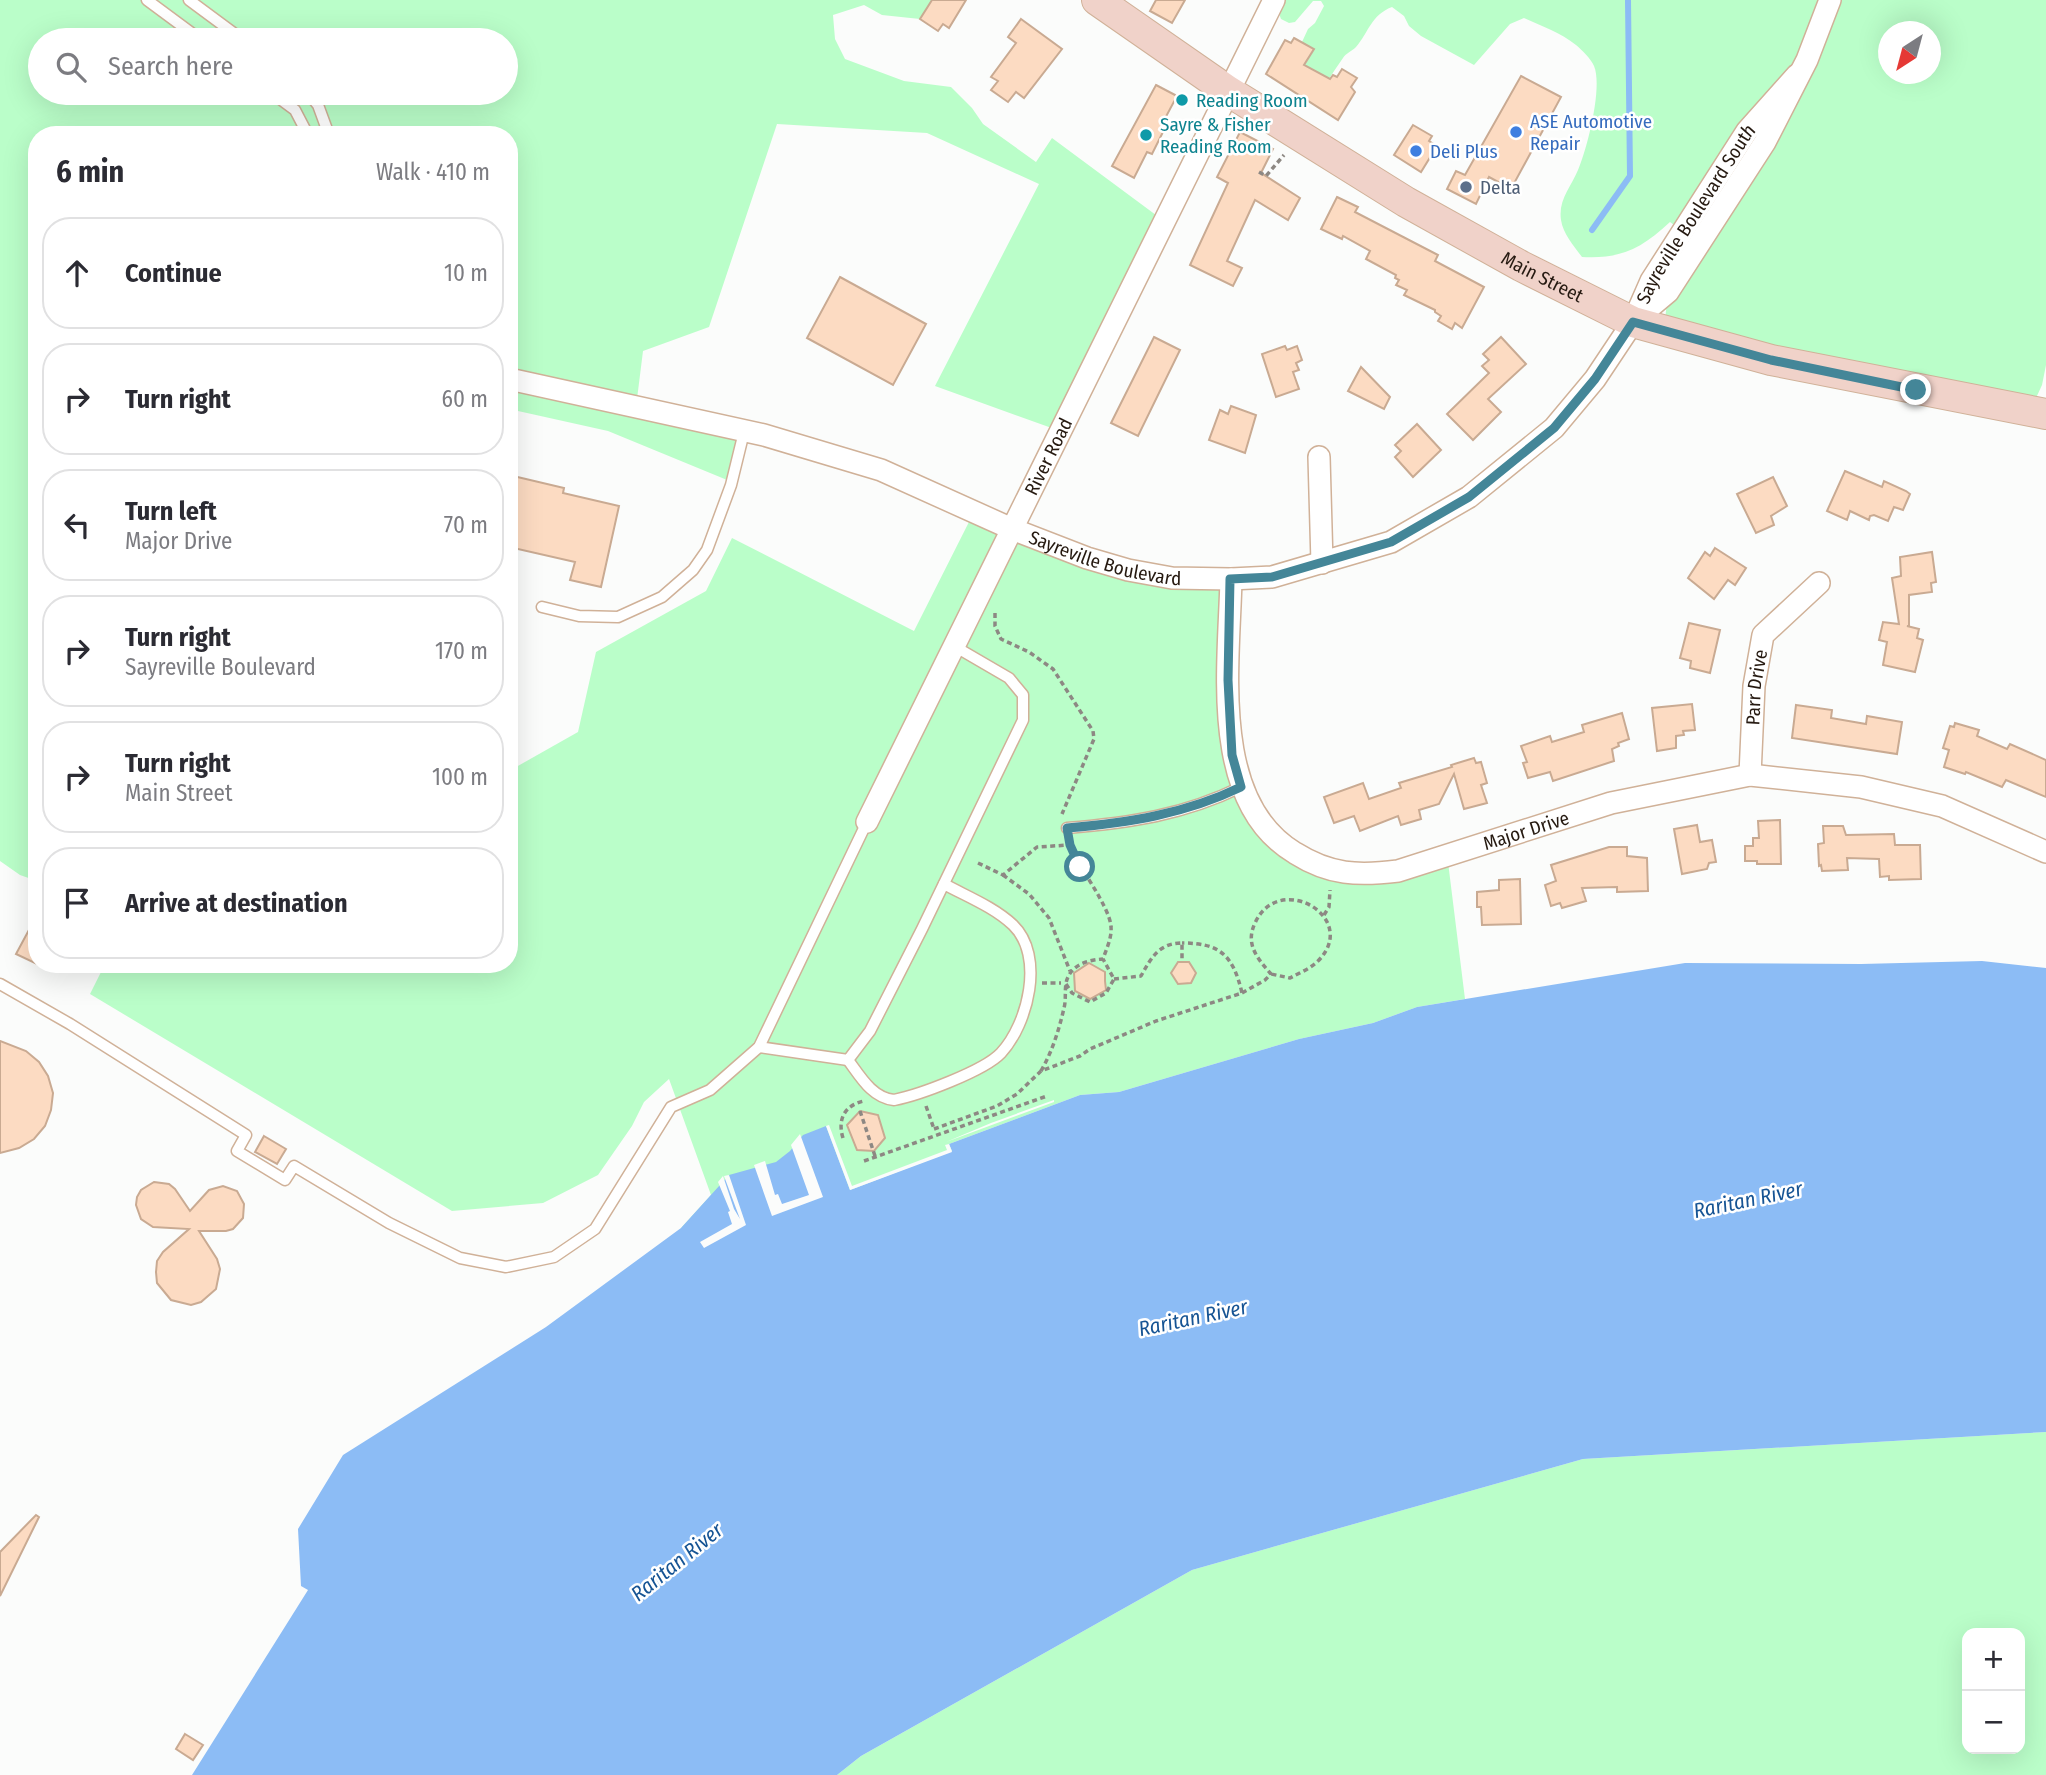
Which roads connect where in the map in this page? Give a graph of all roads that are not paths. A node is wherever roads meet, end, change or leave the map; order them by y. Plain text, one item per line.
1 (147, 0) edge
2 (189, 0) edge
3 (1274, 0) edge
4 (1830, 0) edge
5 (1110, 4) edge
6 (185, 28) edge
7 (227, 28) edge
8 (1228, 91) junction
9 (288, 105) edge
10 (318, 105) edge
11 (303, 126) edge
12 (326, 126) edge
13 (1633, 322) junction
14 (518, 381) edge
15 (2046, 414) edge
16 (744, 432) junction
17 (1319, 457) dead end
18 (1012, 529) junction
19 (1322, 563) junction
20 (1230, 579) junction
21 (1819, 583) dead end
22 (542, 607) dead end
23 (954, 646) junction
24 (1750, 775) junction
25 (1241, 787) junction
26 (867, 822) joint
27 (1067, 828) road end
28 (2046, 852) edge
29 (944, 884) junction
30 (0, 984) edge
31 (759, 1047) junction
32 (848, 1060) junction

1 - 6 lane
2 - 7 lane
3 - 8 street, River Road
4 - 13 street, Sayreville Boulevard South
5 - 8 main road, Main Street
8 - 13 main road, Main Street
8 - 18 street, River Road
9 - 11 lane
10 - 12 lane
13 - 15 main road, Main Street
13 - 19 street, Sayreville Boulevard
14 - 16 street, Sayreville Boulevard
16 - 18 street, Sayreville Boulevard
16 - 22 lane
17 - 19 street
18 - 20 street, Sayreville Boulevard
18 - 23 street, River Road
19 - 20 street, Sayreville Boulevard
20 - 25 street, Major Drive
21 - 24 street, Parr Drive
23 - 26 street, River Road
23 - 29 lane
24 - 25 street, Major Drive
24 - 28 street, Major Drive
25 - 27 lane
26 - 31 lane
29 - 32 lane
29 - 32 lane
30 - 31 lane
31 - 32 lane

